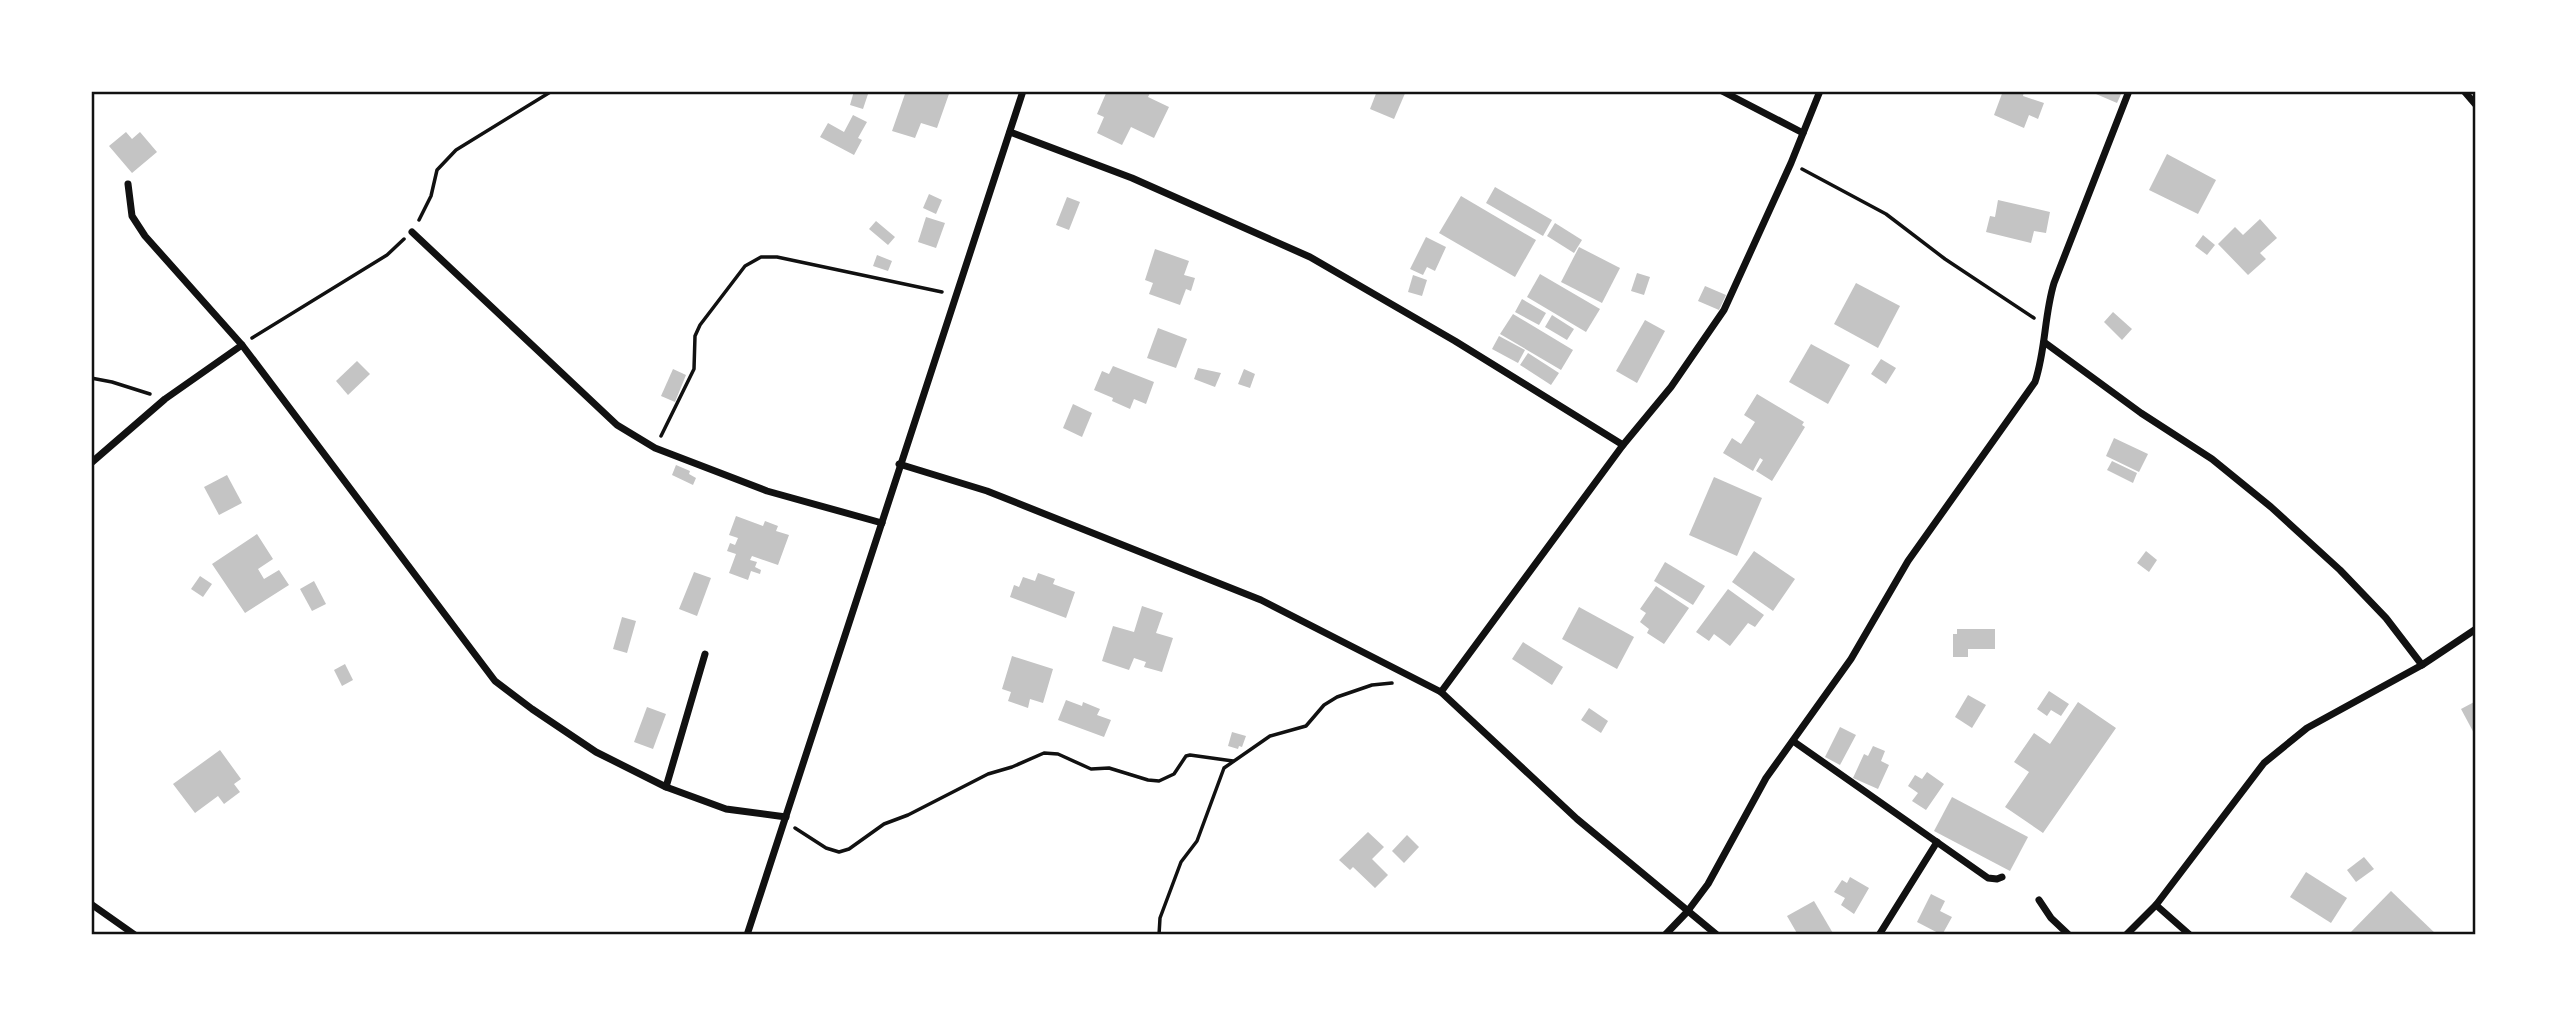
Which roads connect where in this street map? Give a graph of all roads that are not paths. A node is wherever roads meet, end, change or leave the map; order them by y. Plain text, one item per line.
1 (1023, 91) edge
2 (1722, 91) edge
3 (1821, 91) edge
4 (2129, 91) edge
5 (2464, 91) edge
6 (2476, 105) edge
7 (1010, 132) junction
8 (1803, 133) junction
9 (128, 184) dead end
10 (412, 232) road end
11 (2044, 342) junction
12 (242, 345) junction
13 (1623, 445) junction
14 (91, 463) edge
15 (899, 464) junction
16 (882, 523) junction
17 (2476, 629) edge
18 (705, 654) dead end
19 (2422, 664) junction
20 (1441, 692) junction
21 (1793, 741) junction
22 (666, 788) junction
23 (785, 819) junction
24 (1937, 842) junction
25 (2003, 877) dead end
26 (2039, 900) dead end
27 (91, 904) edge
28 (2156, 905) junction
29 (1687, 912) junction
30 (135, 935) edge
31 (747, 935) edge
32 (1665, 935) edge
33 (1717, 935) edge
34 (1879, 935) edge
35 (2069, 935) edge
36 (2126, 935) edge
37 (2189, 935) edge

1 - 7 street
2 - 8 street
3 - 8 street
4 - 11 street
5 - 6 street
7 - 13 street
7 - 15 street
8 - 13 street
9 - 12 street
10 - 16 street
11 - 19 street
11 - 21 street
12 - 14 street
12 - 22 street
13 - 20 street
15 - 16 street
15 - 20 street
16 - 23 street
17 - 19 street
18 - 22 street
19 - 28 street
20 - 29 street
21 - 24 street
21 - 29 street
22 - 23 street
23 - 31 street
24 - 25 street
24 - 34 street
26 - 35 street
27 - 30 street
28 - 36 street
28 - 37 street
29 - 32 street
29 - 33 street

